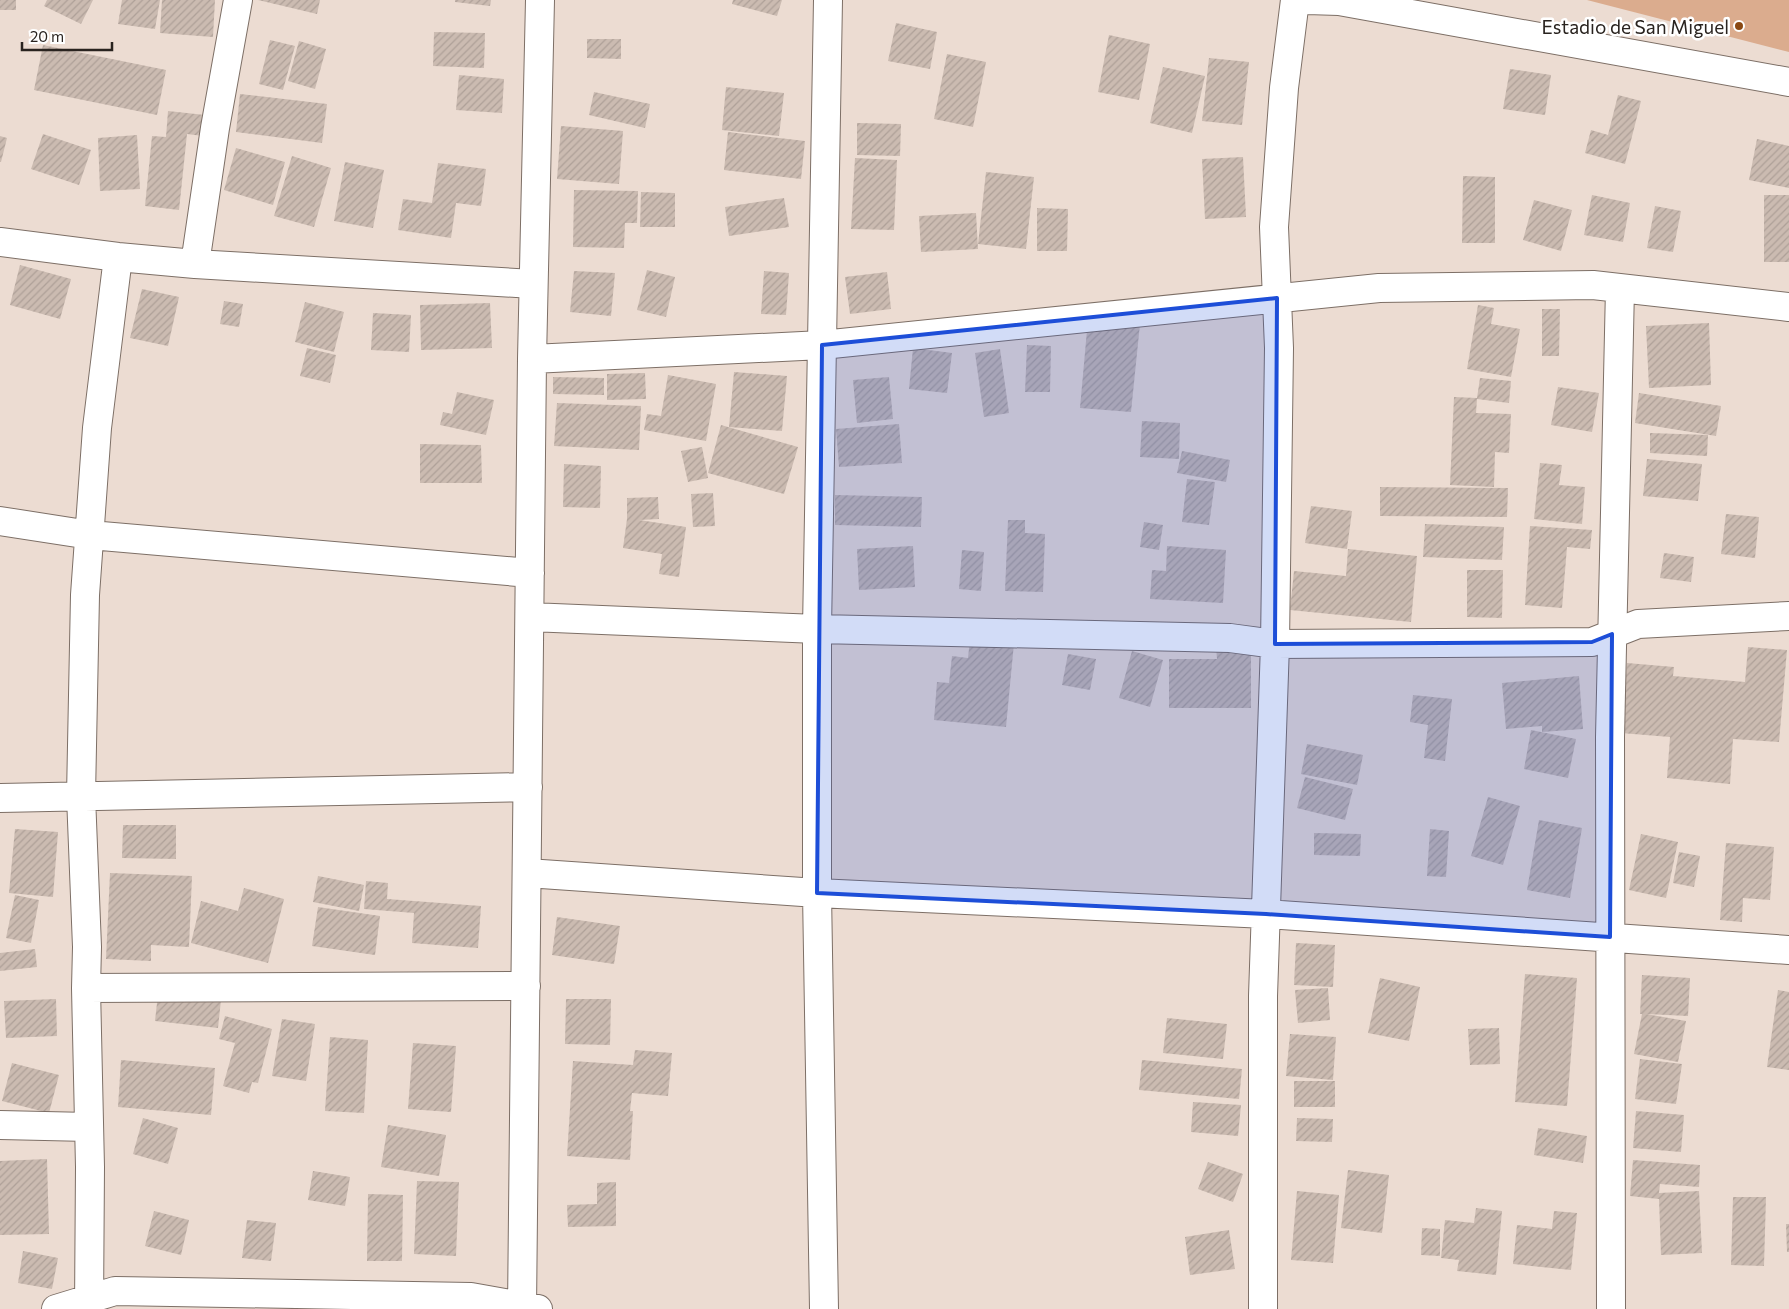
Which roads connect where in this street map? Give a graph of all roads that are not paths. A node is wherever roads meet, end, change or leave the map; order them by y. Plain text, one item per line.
1 (238, 0) edge
2 (540, 0) edge
3 (828, 0) edge
4 (1295, 0) edge
5 (1307, 0) edge
6 (1789, 82) edge
7 (0, 242) edge
8 (118, 257) junction
9 (195, 264) junction
10 (534, 284) junction
11 (1620, 288) junction
12 (1277, 298) junction
13 (1789, 308) edge
14 (822, 345) junction
15 (532, 359) junction
16 (0, 521) edge
17 (90, 535) junction
18 (530, 573) junction
19 (1789, 616) edge
20 (530, 617) junction
21 (817, 628) junction
22 (1612, 634) junction
23 (1275, 644) junction
24 (528, 787) junction
25 (81, 796) junction
26 (0, 798) edge
27 (527, 873) junction
28 (817, 892) junction
29 (1266, 914) junction
30 (1610, 937) junction
31 (1789, 950) edge
32 (526, 986) junction
33 (86, 988) junction
34 (0, 1125) edge
35 (89, 1127) junction
36 (89, 1304) edge
37 (527, 1308) edge
38 (56, 1309) edge
39 (824, 1309) edge
40 (1262, 1309) edge
41 (1611, 1309) edge

1 - 9 street
2 - 10 street
3 - 14 street
4 - 12 street
5 - 6 street
7 - 8 street
8 - 9 street
8 - 17 street
9 - 10 street
10 - 15 street
11 - 12 street
11 - 13 street
11 - 22 street
12 - 14 street
12 - 23 street
14 - 15 street
14 - 21 street
15 - 18 street
16 - 17 street
17 - 18 street
17 - 25 street
18 - 20 street
19 - 22 street
20 - 21 street
20 - 24 street
21 - 23 street
21 - 28 street
22 - 23 street
22 - 30 street
23 - 29 street
24 - 25 street
24 - 27 street
25 - 26 street
25 - 33 street
27 - 28 street
27 - 32 street
28 - 29 street
28 - 39 street
29 - 30 street
29 - 40 street
30 - 31 street
30 - 41 street
32 - 33 street
32 - 37 street
33 - 35 street
34 - 35 street
35 - 36 street
36 - 37 street
36 - 38 street

